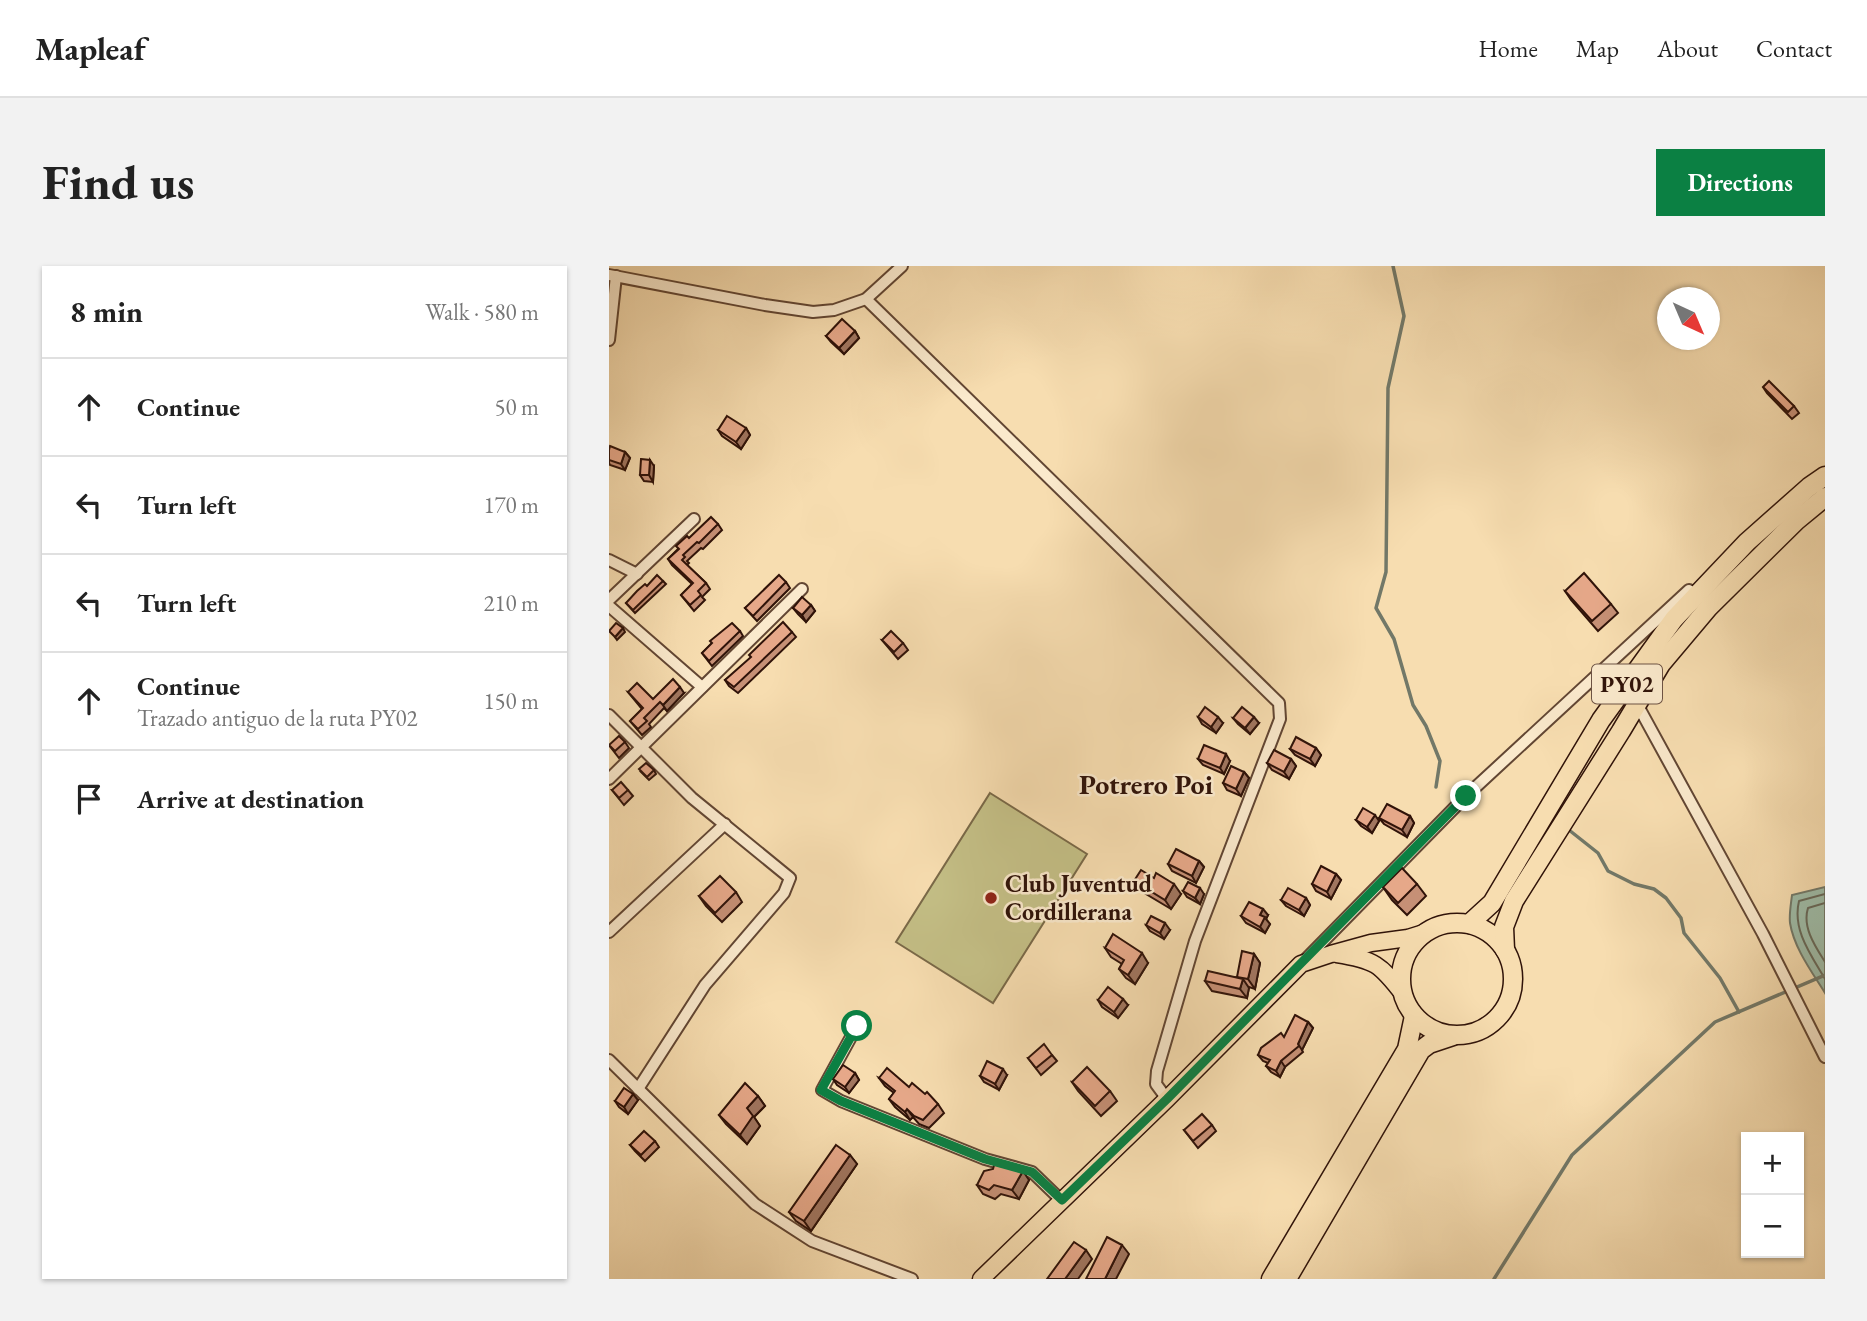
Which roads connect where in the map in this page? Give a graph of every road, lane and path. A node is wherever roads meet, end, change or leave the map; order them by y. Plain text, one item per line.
1 (902, 266) edge
2 (613, 276) edge
3 (866, 299) junction
4 (609, 340) edge
5 (1825, 476) edge
6 (1825, 497) edge
7 (694, 519) dead end
8 (609, 559) edge
9 (637, 574) junction
10 (801, 589) dead end
11 (1689, 590) dead end
12 (609, 600) edge
13 (609, 606) edge
14 (702, 687) junction
15 (1637, 704) junction
16 (609, 715) edge
17 (641, 747) junction
18 (609, 779) edge
19 (725, 824) junction
20 (1469, 924) junction
21 (609, 932) edge
22 (1425, 933) junction
23 (1505, 950) junction
24 (1332, 954) junction
25 (1301, 964) junction
26 (1403, 994) junction
27 (1414, 1016) junction
28 (857, 1026) dead end
29 (1453, 1035) junction
30 (1825, 1057) edge
31 (609, 1060) edge
32 (638, 1089) junction
33 (1167, 1099) junction
34 (1062, 1200) junction
35 (912, 1279) edge
36 (981, 1279) edge
37 (1271, 1279) edge
38 (1287, 1279) edge

1 - 3 street
2 - 3 street
2 - 4 street
3 - 33 street
5 - 20 highway, PY02
6 - 15 highway, PY02
7 - 9 street
8 - 9 street
9 - 12 street
10 - 14 street
11 - 25 street
13 - 14 street
14 - 17 street
15 - 23 highway, PY02
15 - 30 street
16 - 17 street
17 - 18 street
17 - 19 street
19 - 21 street
19 - 32 street
20 - 22 highway
20 - 23 highway
22 - 24 main road
22 - 26 highway
23 - 29 highway, PY02
24 - 25 main road
24 - 26 main road
25 - 33 main road
26 - 27 highway
27 - 29 highway
27 - 37 highway
28 - 34 street
29 - 38 highway, PY02
31 - 32 street
32 - 35 street
33 - 34 main road
34 - 36 main road

